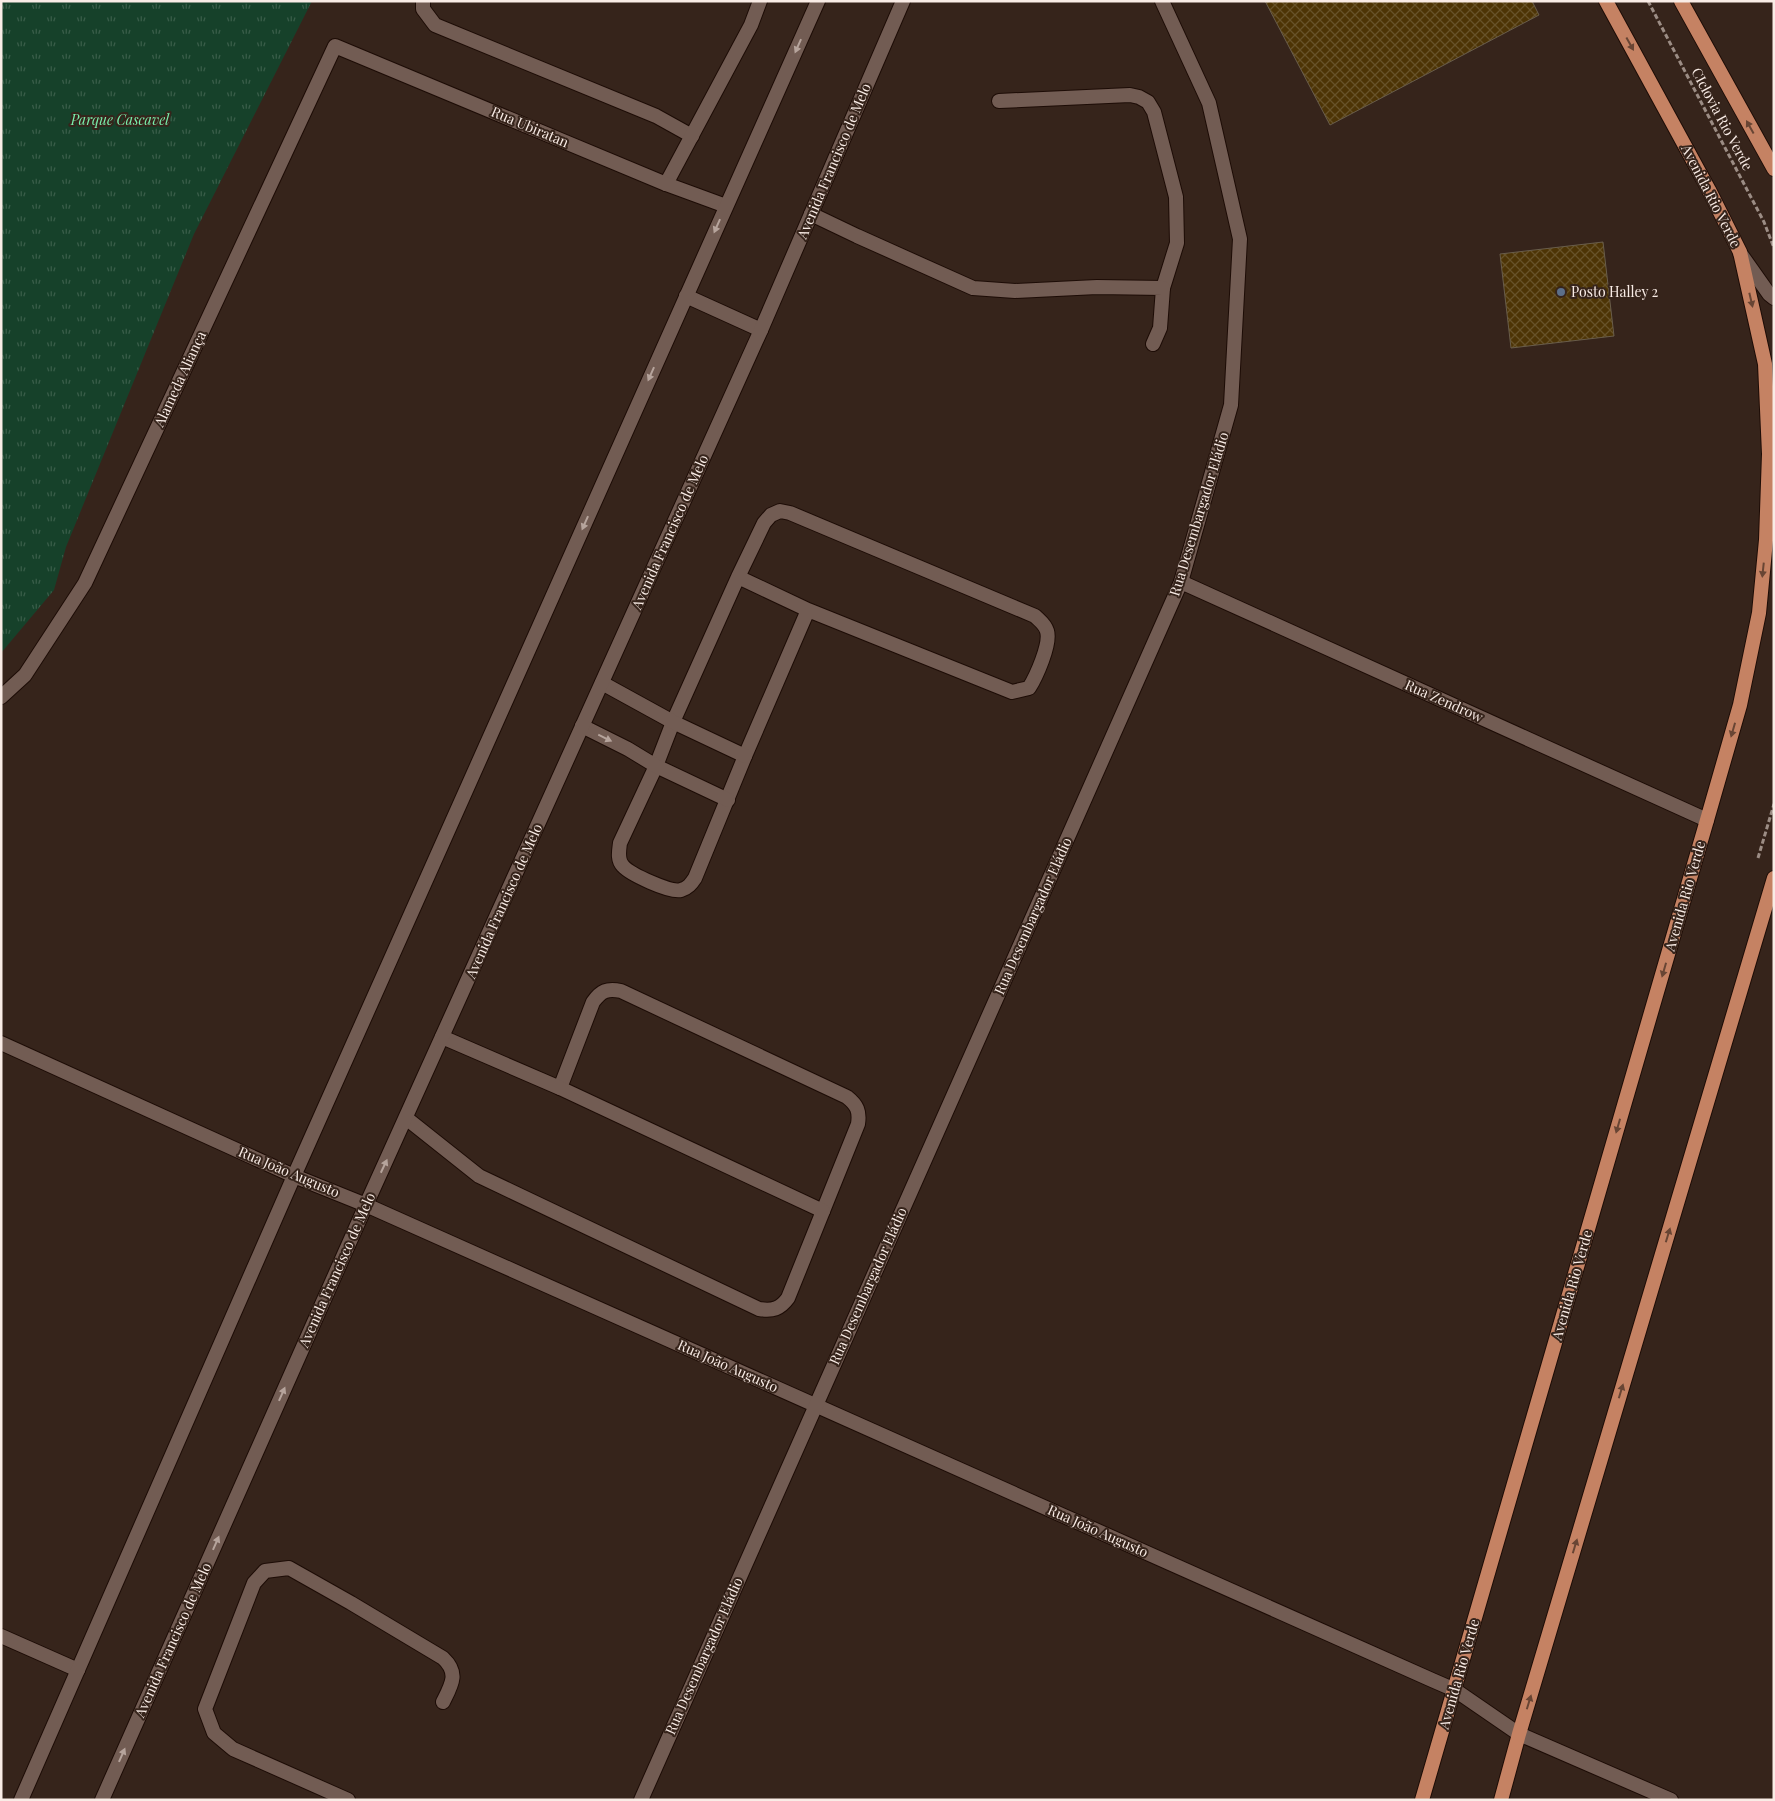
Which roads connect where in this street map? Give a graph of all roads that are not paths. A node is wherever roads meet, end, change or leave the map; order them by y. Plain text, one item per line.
1 (423, 1) edge
2 (760, 1) edge
3 (818, 1) edge
4 (903, 1) edge
5 (1162, 1) edge
6 (1606, 1) edge
7 (1681, 1) edge
8 (335, 46) joint
9 (999, 101) dead end
10 (692, 136) junction
11 (1774, 169) edge
12 (666, 184) junction
13 (726, 206) junction
14 (812, 214) junction
15 (1740, 252) junction
16 (1163, 288) junction
17 (686, 296) junction
18 (1774, 298) edge
19 (761, 330) junction
20 (1153, 344) dead end
21 (1769, 365) edge
22 (738, 577) junction
23 (1181, 582) junction
24 (808, 610) junction
25 (602, 683) junction
26 (1, 697) edge
27 (673, 722) junction
28 (582, 726) junction
29 (745, 756) junction
30 (656, 766) junction
31 (728, 800) junction
32 (1707, 820) junction
33 (1774, 878) edge
34 (442, 1037) junction
35 (1, 1043) edge
36 (560, 1088) junction
37 (406, 1118) junction
38 (294, 1176) junction
39 (366, 1205) junction
40 (823, 1212) junction
41 (815, 1405) junction
42 (1, 1636) edge
43 (78, 1670) junction
44 (1455, 1690) junction
45 (443, 1702) dead end
46 (1519, 1734) junction
47 (22, 1800) edge
48 (102, 1800) edge
49 (348, 1800) edge
50 (640, 1800) edge
51 (1422, 1800) edge
52 (1501, 1800) edge
53 (1671, 1800) edge

1 - 10 street
2 - 10 street
3 -> 13 street
4 - 14 street, Avenida Francisco de Melo
5 - 23 street, Rua Desembargador Eládio
6 -> 15 main road, Avenida Rio Verde
11 -> 7 main road
8 - 12 street, Rua Ubiratan
8 - 26 street, Alameda Aliança
9 - 16 street
10 - 12 street
12 - 13 street, Rua Ubiratan
13 -> 17 street
14 - 16 street
14 - 19 street, Avenida Francisco de Melo
15 - 18 street
15 -> 21 main road, Avenida Rio Verde
16 - 20 street
17 - 19 street
17 -> 38 street
19 - 25 street, Avenida Francisco de Melo
21 -> 32 main road, Avenida Rio Verde
22 - 24 street
22 - 24 street
22 - 27 street
23 - 32 street, Rua Zendrow
23 - 41 street, Rua Desembargador Eládio
24 - 29 street
25 - 27 street
25 - 28 street, Avenida Francisco de Melo
27 - 29 street
27 - 30 street
28 -> 30 street
28 - 34 street, Avenida Francisco de Melo
29 - 31 street
30 - 31 street
30 - 31 street
32 -> 44 main road, Avenida Rio Verde
46 -> 33 main road
34 - 36 street
34 - 37 street, Avenida Francisco de Melo
35 - 38 street, Rua João Augusto
36 - 40 street
36 - 40 street
39 -> 37 street, Avenida Francisco de Melo
37 - 40 street
38 - 39 street, Rua João Augusto
38 - 43 street
39 - 41 street, Rua João Augusto
48 -> 39 street, Avenida Francisco de Melo
41 - 44 street, Rua João Augusto
41 - 50 street, Rua Desembargador Eládio
42 - 43 street
43 - 47 street
44 - 46 street, Rua João Augusto
44 - 51 main road, Avenida Rio Verde
45 - 49 street
46 - 52 main road
46 - 53 street, Rua João Augusto

